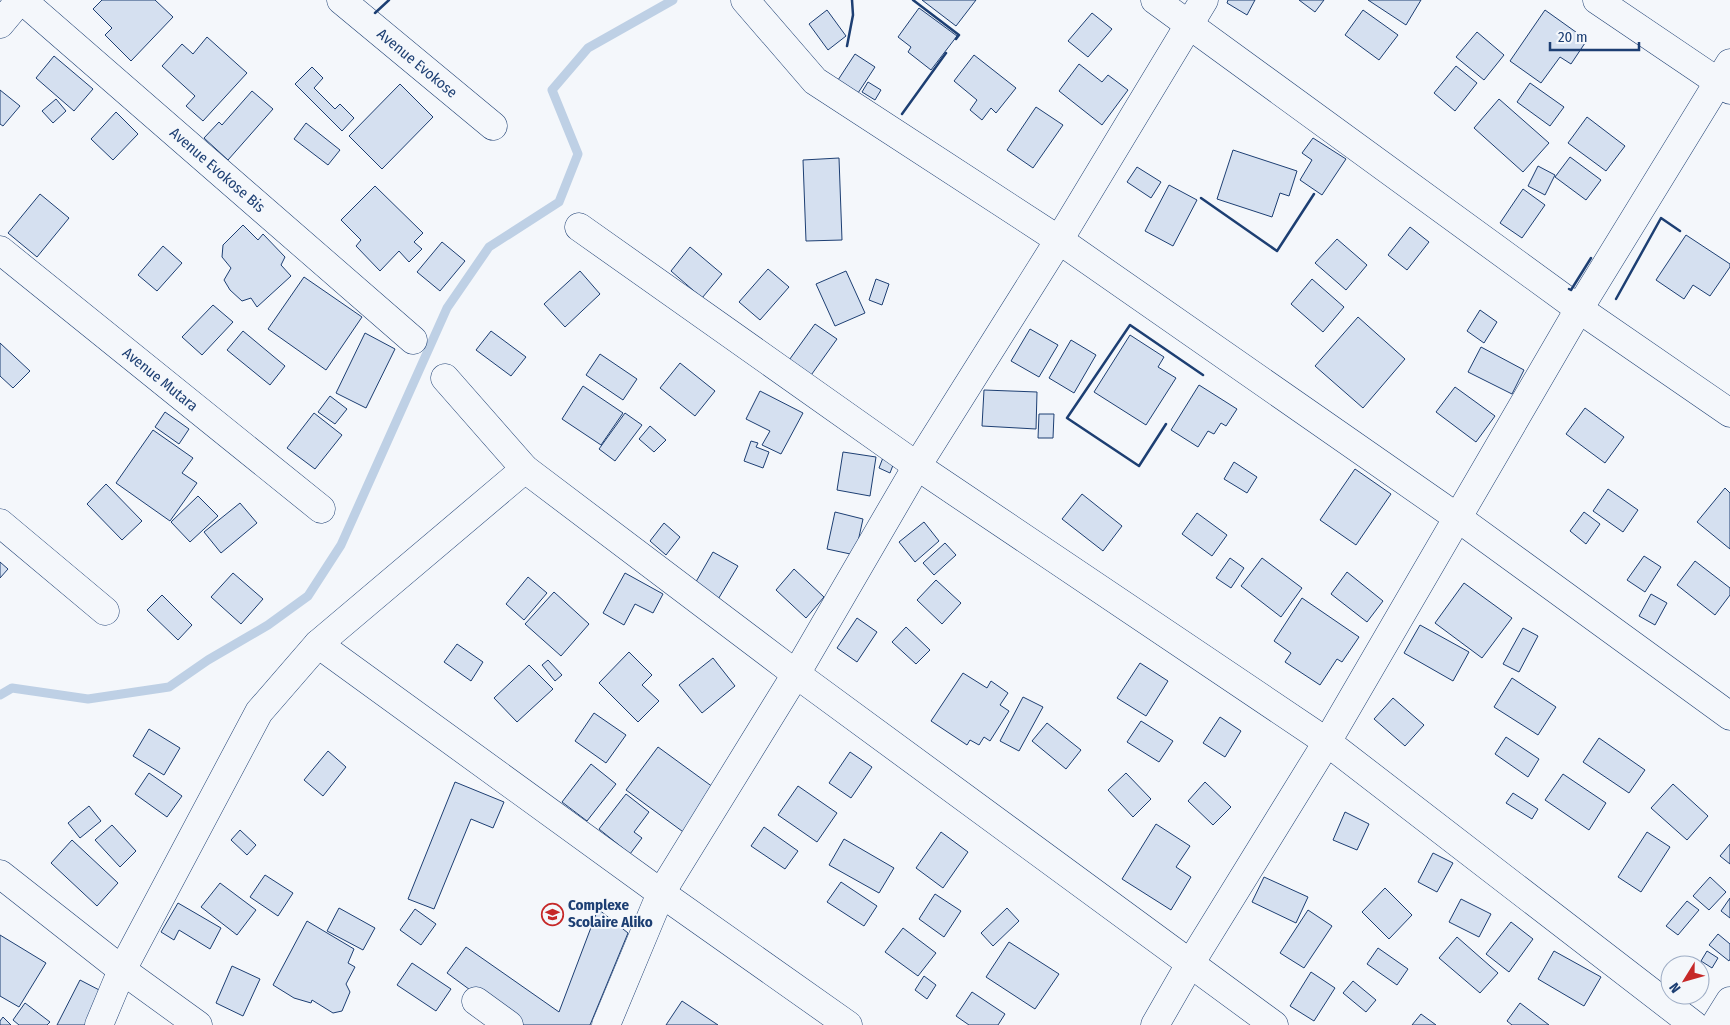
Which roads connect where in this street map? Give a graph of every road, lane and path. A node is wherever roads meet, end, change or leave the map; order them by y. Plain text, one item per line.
1 (21, 0) edge
2 (341, 0) edge
3 (745, 0) edge
4 (1154, 0) edge
5 (1204, 0) edge
6 (1596, 0) edge
7 (0, 24) edge
8 (1189, 24) junction
9 (1726, 78) edge
10 (493, 126) dead end
11 (579, 227) dead end
12 (1059, 240) junction
13 (0, 250) edge
14 (1579, 309) junction
15 (413, 340) dead end
16 (444, 378) dead end
17 (1730, 413) edge
18 (916, 466) junction
19 (525, 469) junction
20 (321, 510) dead end
21 (1458, 518) junction
22 (0, 523) edge
23 (105, 611) dead end
24 (318, 644) junction
25 (796, 674) junction
26 (1730, 716) edge
27 (1326, 742) junction
28 (0, 874) edge
29 (661, 893) junction
30 (1190, 964) junction
31 (122, 970) junction
32 (476, 1000) dead end
33 (1730, 1001) edge
34 (99, 1025) edge
35 (198, 1025) edge
36 (509, 1025) edge
37 (606, 1025) edge
38 (848, 1025) edge
39 (1155, 1025) edge
40 (1274, 1025) edge
41 (1694, 1025) edge
42 (1715, 1025) edge

1 - 7 street
1 - 15 street, Avenue Evokose Bis
2 - 10 street, Avenue Evokose
3 - 12 street
4 - 8 street
5 - 8 street
6 - 9 street
8 - 12 street
8 - 14 street
9 - 14 street
11 - 18 street
12 - 18 street
12 - 21 street
13 - 20 street, Avenue Mutara
14 - 17 street
14 - 21 street
16 - 19 street
18 - 25 street
18 - 27 street
19 - 24 street
19 - 25 street
21 - 26 street
21 - 27 street
22 - 23 street
24 - 29 street
24 - 31 street
25 - 29 street
25 - 30 street
27 - 30 street
27 - 41 street
28 - 31 street
29 - 37 street
29 - 38 street
30 - 39 street
30 - 40 street
31 - 34 street
31 - 35 street
32 - 36 street
33 - 42 street

